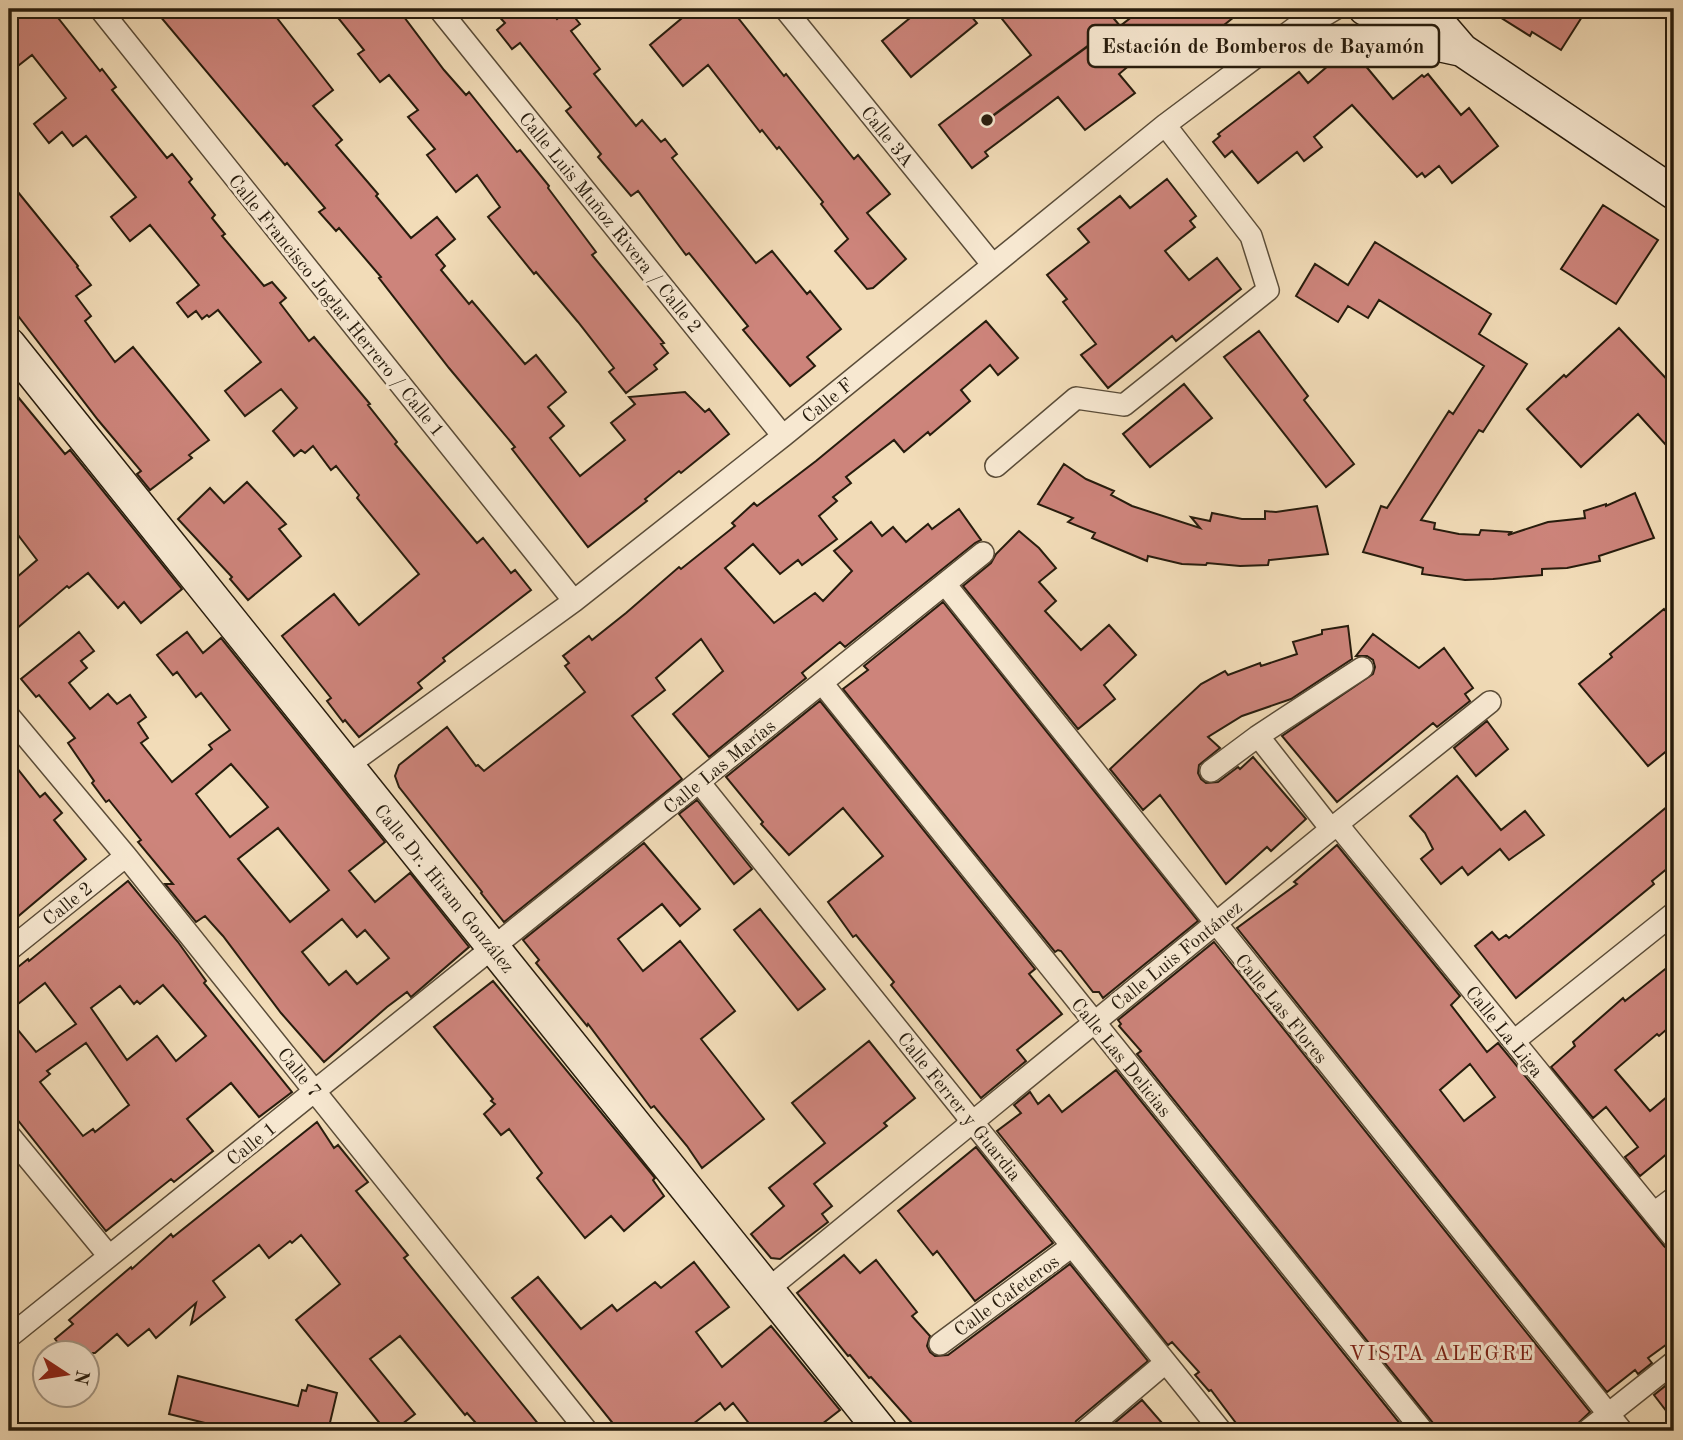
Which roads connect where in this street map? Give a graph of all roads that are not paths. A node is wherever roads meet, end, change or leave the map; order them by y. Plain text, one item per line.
1 (100, 9) edge
2 (439, 9) edge
3 (785, 9) edge
4 (1335, 9) edge
5 (1365, 9) edge
6 (1420, 9) edge
7 (1303, 16) edge
8 (1462, 50) junction
9 (1165, 125) junction
10 (1674, 193) edge
11 (992, 264) junction
12 (9, 344) edge
13 (783, 436) junction
14 (996, 466) dead end
15 (983, 553) dead end
16 (945, 584) junction
17 (575, 601) junction
18 (1362, 668) dead end
19 (822, 683) junction
20 (1490, 702) dead end
21 (9, 716) edge
22 (1258, 736) junction
23 (347, 766) junction
24 (1211, 771) dead end
25 (699, 782) junction
26 (1334, 826) junction
27 (126, 856) junction
28 (1674, 913) edge
29 (1214, 924) junction
30 (493, 948) junction
31 (9, 950) edge
32 (1094, 1023) junction
33 (1514, 1041) junction
34 (316, 1091) junction
35 (973, 1123) junction
36 (9, 1135) edge
37 (1674, 1198) edge
38 (1654, 1213) junction
39 (1674, 1238) edge
40 (1072, 1246) junction
41 (110, 1256) junction
42 (767, 1290) junction
43 (9, 1337) edge
44 (940, 1343) dead end
45 (1674, 1362) edge
46 (1166, 1363) junction
47 (1609, 1414) junction
48 (587, 1431) edge
49 (881, 1431) edge
50 (1085, 1431) edge
51 (1221, 1431) edge
52 (1423, 1431) edge
53 (1587, 1431) edge
54 (1622, 1431) edge

1 - 17 street, Calle Francisco Joglar Herrero / Calle 1
2 - 13 street, Calle Luis Muñoz Rivera / Calle 2
3 - 11 street, Calle 3A
4 - 7 street, Calle F
5 - 8 street
6 - 8 street
7 - 9 street, Calle F
8 - 10 street
9 - 11 street, Calle F
9 - 14 street
11 - 13 street, Calle F
12 - 23 street, Calle Dr. Hiram González
13 - 17 street, Calle F
15 - 16 street, Calle Las Marías
16 - 19 street, Calle Las Marías
16 - 29 street, Calle Las Flores
17 - 23 street, Calle F
18 - 22 street
19 - 25 street, Calle Las Marías
19 - 32 street, Calle Las Delicias
20 - 26 street, Calle Luis Fontánez
21 - 27 street, Calle 7
22 - 24 street
22 - 26 street, Calle La Liga
23 - 30 street, Calle Dr. Hiram González
25 - 30 street, Calle Las Marías
25 - 35 street, Calle Ferrer y Guardia
26 - 29 street, Calle Luis Fontánez
26 - 33 street, Calle La Liga
27 - 31 street, Calle 2
27 - 34 street, Calle 7
28 - 33 street
29 - 32 street, Calle Luis Fontánez
29 - 47 street, Calle Las Flores
30 - 34 street, Calle 1
30 - 42 street, Calle Dr. Hiram González
32 - 35 street, Calle Luis Fontánez
32 - 52 street, Calle Las Delicias
33 - 38 street, Calle La Liga
34 - 41 street, Calle 1
34 - 48 street, Calle 7
35 - 40 street, Calle Ferrer y Guardia
35 - 42 street, Calle Luis Fontánez
36 - 41 street
37 - 38 street
38 - 39 street, Calle La Liga
40 - 44 street, Calle Cafeteros
40 - 46 street, Calle Ferrer y Guardia
41 - 43 street, Calle 1
42 - 49 street, Calle Dr. Hiram González
45 - 47 street
46 - 50 street
46 - 51 street, Calle Ferrer y Guardia
47 - 53 street
47 - 54 street, Calle Las Flores

